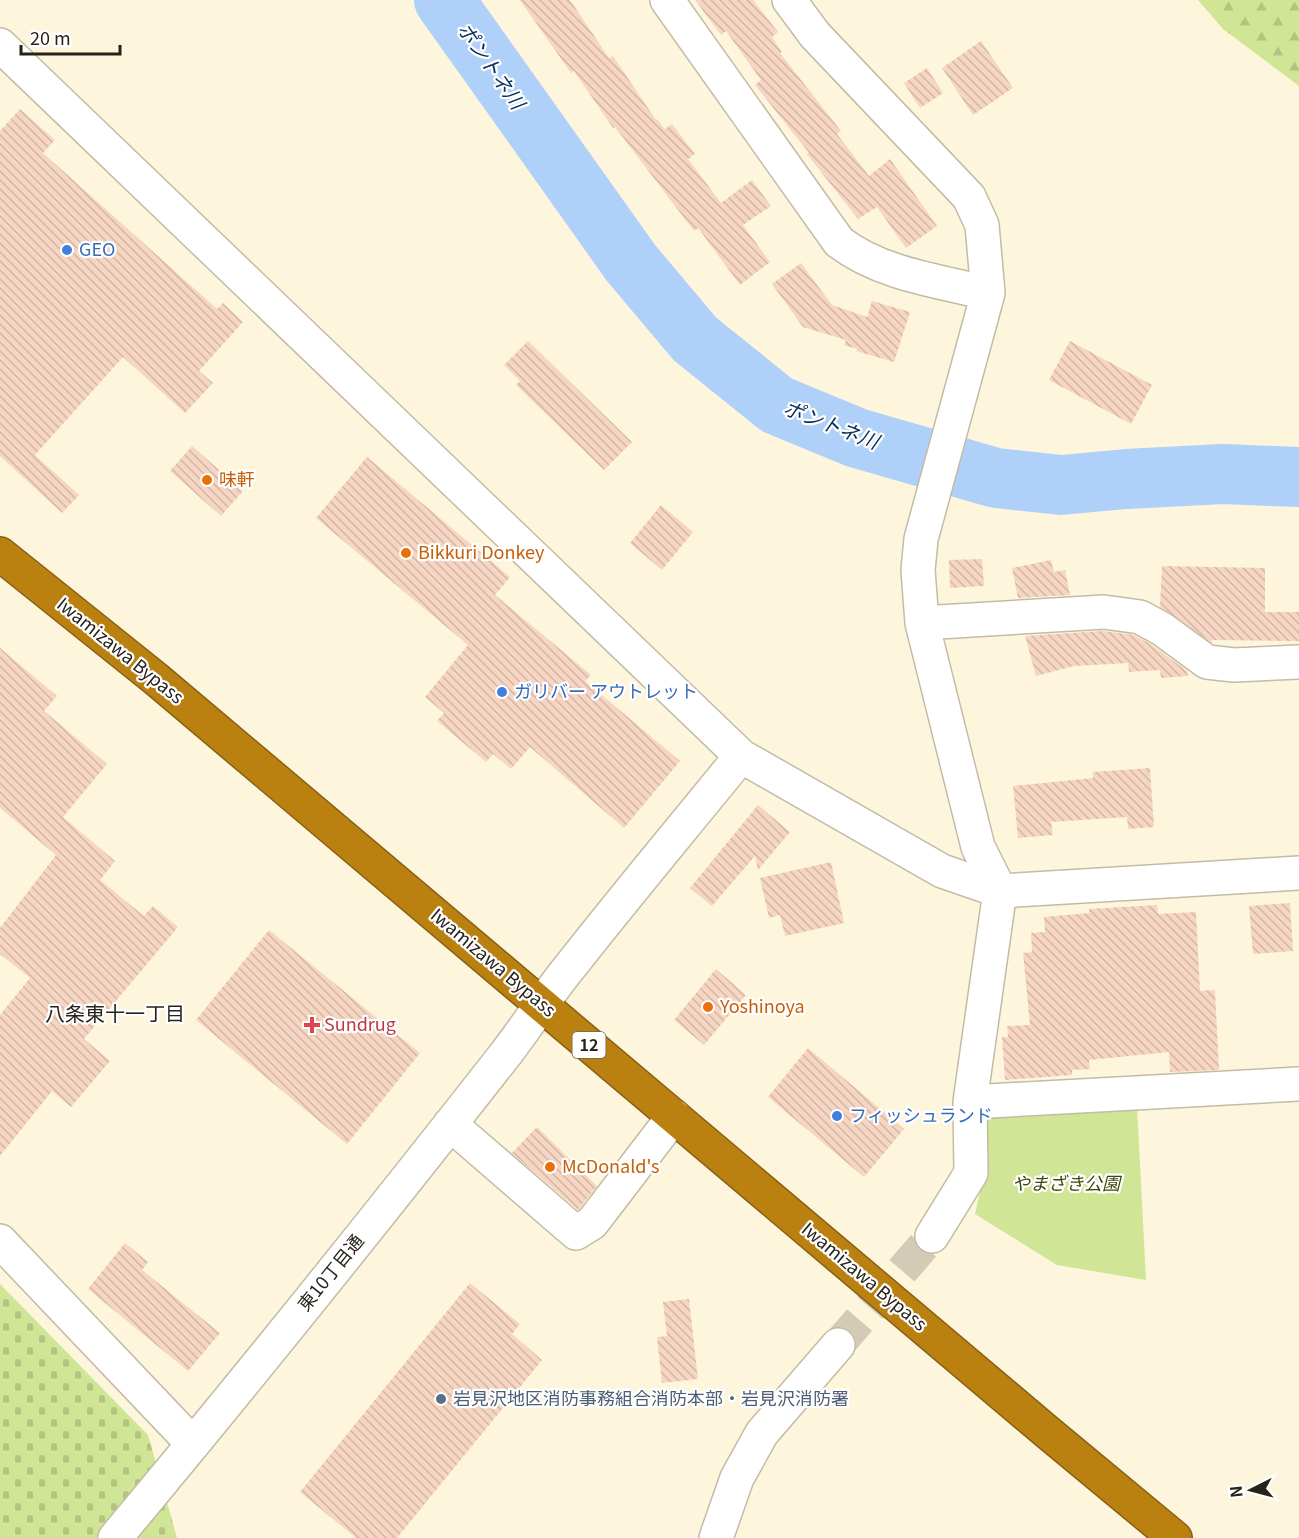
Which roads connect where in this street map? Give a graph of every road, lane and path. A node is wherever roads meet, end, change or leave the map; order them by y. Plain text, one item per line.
1 (667, 0) edge
2 (789, 0) edge
3 (0, 45) edge
4 (988, 293) junction
5 (0, 554) edge
6 (922, 623) junction
7 (1299, 662) edge
8 (741, 756) junction
9 (1299, 873) edge
10 (1000, 891) junction
11 (541, 1003) junction
12 (1299, 1084) edge
13 (970, 1102) junction
14 (674, 1116) junction
15 (450, 1124) junction
16 (932, 1236) tunnel mouth
17 (0, 1241) edge
18 (838, 1345) tunnel mouth
19 (193, 1444) junction
20 (115, 1538) edge
21 (716, 1538) edge
22 (1175, 1538) edge

1 - 4 street
2 - 4 street
3 - 8 street
4 - 6 street
5 - 11 highway, Iwamizawa Bypass / 12
6 - 7 street
6 - 10 street
8 - 10 street
8 - 11 street, 東10丁目通
9 - 10 street
10 - 13 street
11 - 14 highway, Iwamizawa Bypass / 12
11 - 15 street, 東10丁目通
12 - 13 street
13 - 16 street
14 - 15 street
14 - 22 highway, Iwamizawa Bypass / 12
15 - 19 street, 東10丁目通
17 - 19 street
18 - 21 street
19 - 20 street, 東10丁目通

